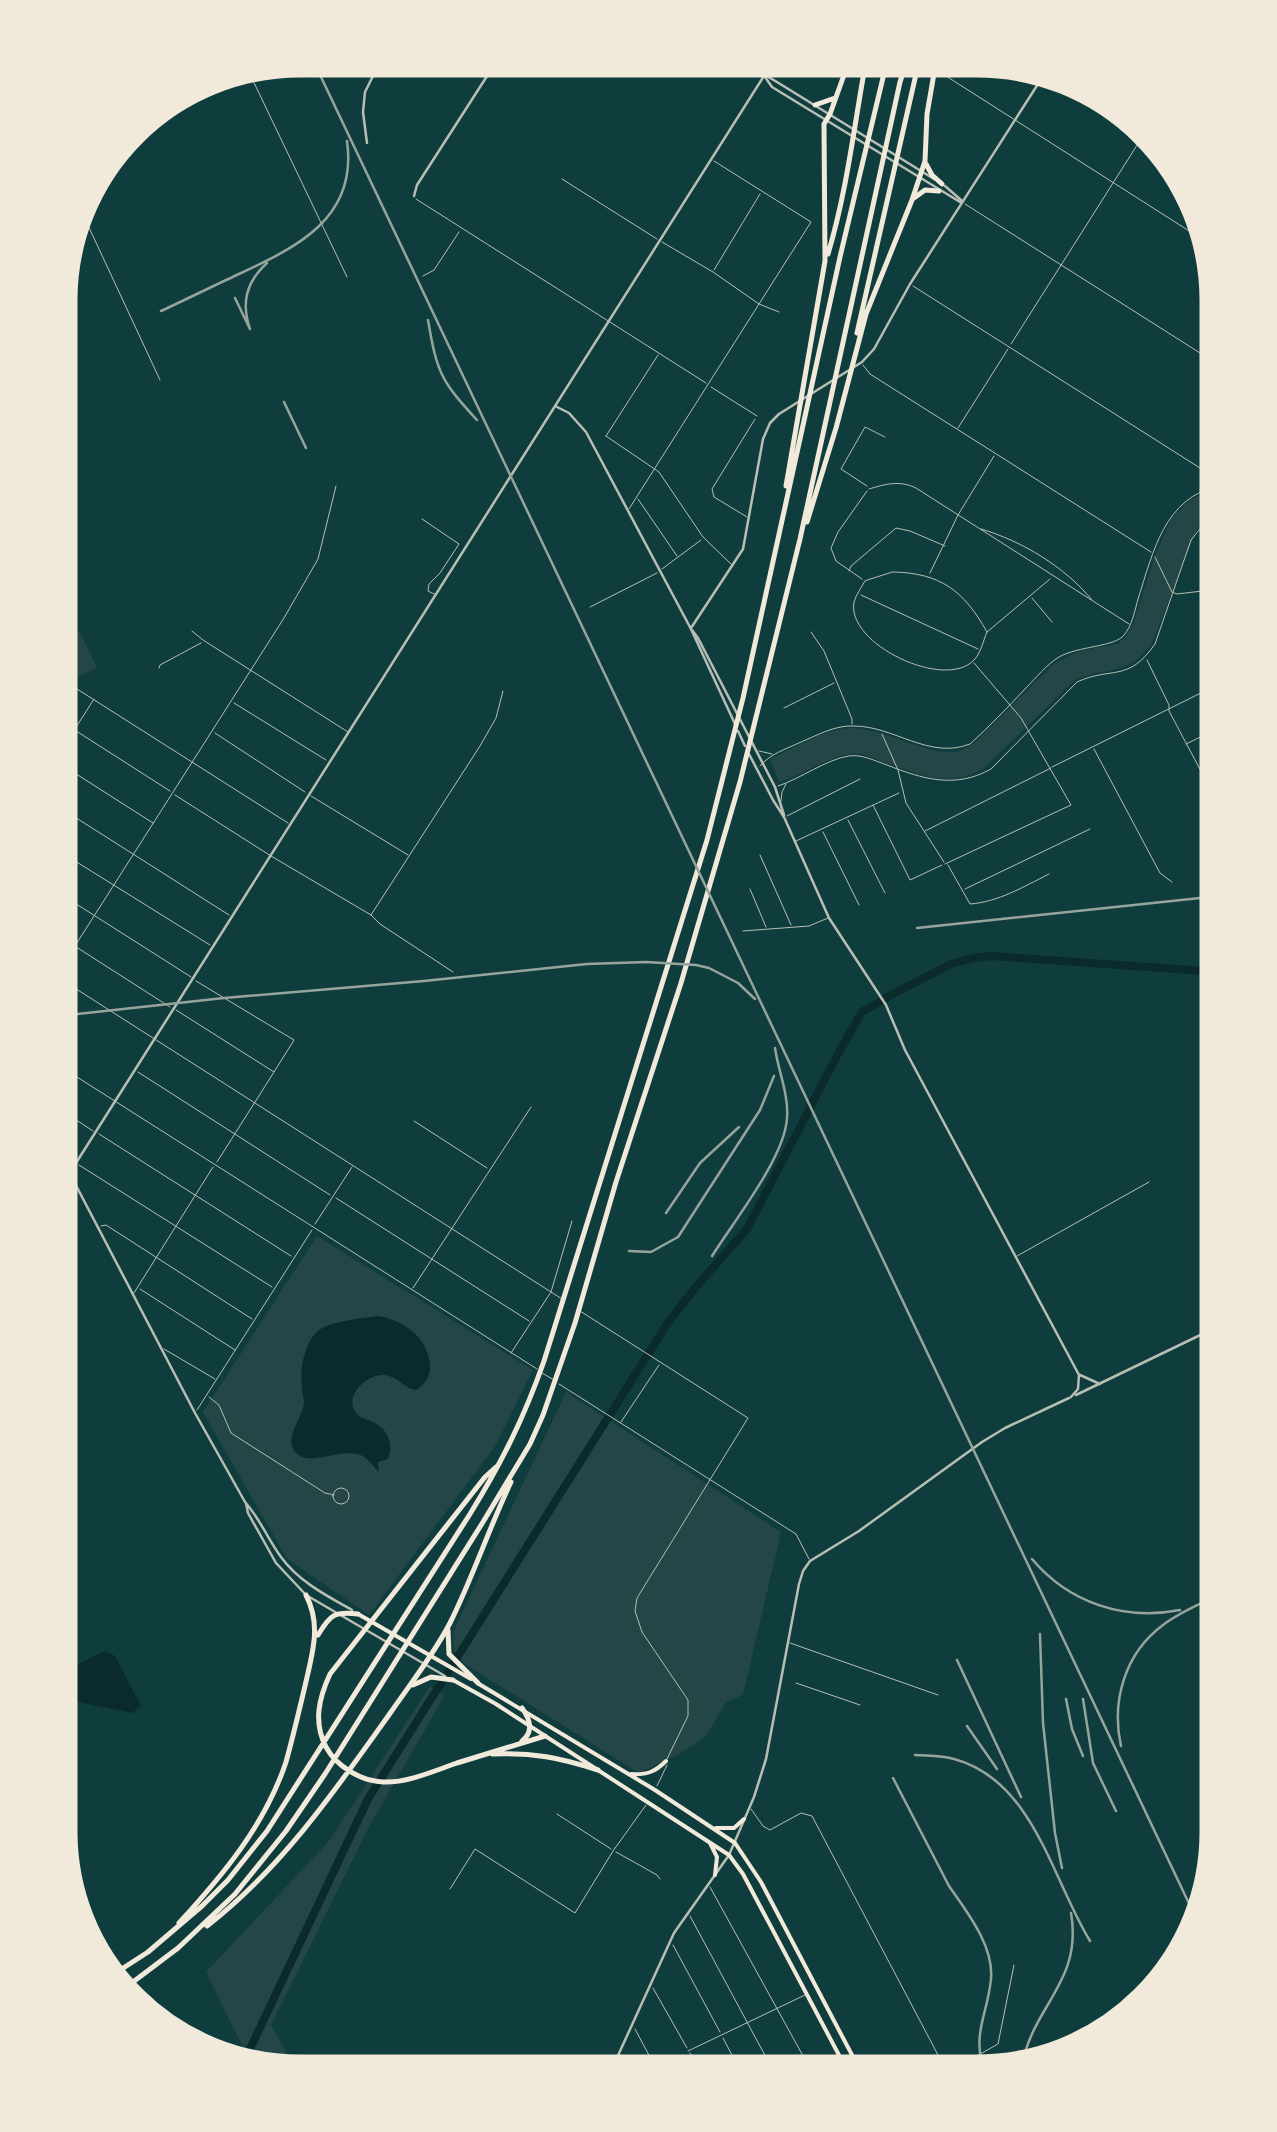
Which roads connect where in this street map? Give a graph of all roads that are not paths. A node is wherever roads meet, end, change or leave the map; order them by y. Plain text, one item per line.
1 (374, 75) edge
2 (488, 75) edge
3 (843, 75) edge
4 (863, 75) edge
5 (884, 75) edge
6 (902, 75) edge
7 (916, 75) edge
8 (934, 75) edge
9 (764, 76) junction
10 (946, 76) dead end
11 (253, 80) edge
12 (1038, 84) edge
13 (834, 98) junction
14 (815, 105) junction
15 (830, 114) junction
16 (1015, 120) junction
17 (826, 121) junction
18 (366, 143) dead end
19 (1138, 143) edge
20 (712, 160) junction
21 (924, 161) junction
22 (920, 175) junction
23 (562, 178) dead end
24 (1113, 182) junction
25 (940, 188) junction
26 (762, 192) junction
27 (414, 196) joint
28 (912, 200) junction
29 (963, 203) junction
30 (88, 225) edge
31 (461, 229) junction
32 (1191, 232) edge
33 (660, 241) junction
34 (1061, 265) junction
35 (712, 272) junction
36 (822, 274) junction
37 (422, 276) dead end
38 (347, 277) dead end
39 (910, 284) junction
40 (759, 304) junction
41 (779, 312) dead end
42 (609, 322) junction
43 (1009, 347) junction
44 (658, 354) junction
45 (1202, 354) edge
46 (859, 364) junction
47 (160, 380) dead end
48 (709, 385) junction
49 (555, 407) junction
50 (838, 419) junction
51 (957, 429) junction
52 (885, 437) dead end
53 (996, 454) junction
54 (654, 468) junction
55 (1202, 469) edge
56 (336, 486) dead end
57 (1202, 488) edge
58 (869, 489) junction
59 (1202, 492) edge
60 (1199, 493) junction
61 (637, 497) junction
62 (627, 511) junction
63 (958, 515) junction
64 (749, 519) junction
65 (422, 520) dead end
66 (1202, 527) edge
67 (780, 528) junction
68 (978, 528) junction
69 (703, 538) junction
70 (800, 539) junction
71 (944, 546) junction
72 (1153, 553) junction
73 (677, 556) junction
74 (733, 566) junction
75 (849, 570) junction
76 (660, 571) junction
77 (930, 576) junction
78 (1052, 577) junction
79 (865, 581) junction
80 (1202, 591) edge
81 (1172, 592) junction
82 (858, 594) junction
83 (436, 595) junction
84 (1030, 596) junction
85 (1095, 602) junction
86 (590, 607) dead end
87 (1052, 622) dead end
88 (1130, 625) junction
89 (690, 629) junction
90 (192, 631) dead end
91 (811, 632) dead end
92 (987, 632) junction
93 (203, 640) junction
94 (980, 650) junction
95 (1145, 658) junction
96 (973, 662) junction
97 (159, 668) dead end
98 (251, 670) junction
99 (837, 681) junction
100 (77, 689) dead end
101 (503, 691) dead end
102 (1202, 693) edge
103 (94, 699) junction
104 (231, 701) junction
105 (1010, 705) junction
106 (784, 708) dead end
107 (1169, 708) junction
108 (852, 725) junction
109 (75, 728) edge
110 (1028, 729) junction
111 (75, 731) edge
112 (212, 731) junction
113 (881, 731) junction
114 (349, 732) junction
115 (1202, 736) edge
116 (1186, 744) junction
117 (1092, 746) junction
118 (756, 750) junction
119 (775, 754) junction
120 (762, 761) junction
121 (192, 762) junction
122 (330, 763) junction
123 (1051, 768) junction
124 (898, 770) junction
125 (757, 771) junction
126 (75, 773) edge
127 (1202, 774) edge
128 (860, 780) dead end
129 (786, 784) junction
130 (765, 785) junction
131 (775, 787) junction
132 (902, 791) junction
133 (172, 793) junction
134 (309, 795) junction
135 (781, 805) junction
136 (873, 805) junction
137 (75, 817) edge
138 (784, 817) junction
139 (847, 817) junction
140 (153, 823) junction
141 (290, 825) junction
142 (822, 829) junction
143 (925, 830) junction
144 (1090, 830) dead end
145 (796, 841) junction
146 (133, 854) junction
147 (760, 855) dead end
148 (271, 856) junction
149 (410, 856) junction
150 (75, 861) edge
151 (945, 864) junction
152 (1048, 874) dead end
153 (1172, 882) dead end
154 (114, 885) junction
155 (750, 890) dead end
156 (962, 891) junction
157 (885, 893) dead end
158 (75, 903) edge
159 (860, 905) dead end
160 (95, 915) junction
161 (232, 916) junction
162 (372, 916) junction
163 (829, 918) junction
164 (792, 928) junction
165 (767, 930) junction
166 (743, 931) dead end
167 (75, 945) edge
168 (75, 947) edge
169 (213, 947) junction
170 (452, 972) dead end
171 (193, 978) junction
172 (75, 989) edge
173 (174, 1009) junction
174 (154, 1040) junction
175 (135, 1070) junction
176 (274, 1072) junction
177 (75, 1076) edge
178 (116, 1101) junction
179 (254, 1103) junction
180 (531, 1106) dead end
181 (75, 1119) edge
182 (414, 1122) dead end
183 (96, 1132) junction
184 (234, 1134) junction
185 (76, 1164) joint
186 (215, 1165) junction
187 (352, 1166) junction
188 (490, 1170) junction
189 (75, 1180) edge
190 (1149, 1182) dead end
191 (195, 1196) junction
192 (333, 1196) junction
193 (572, 1221) dead end
194 (98, 1226) junction
195 (176, 1226) junction
196 (313, 1228) junction
197 (451, 1229) junction
198 (156, 1257) junction
199 (1016, 1257) junction
200 (294, 1258) junction
201 (432, 1260) junction
202 (137, 1288) junction
203 (274, 1288) junction
204 (412, 1291) junction
205 (550, 1292) junction
206 (133, 1294) junction
207 (254, 1320) junction
208 (531, 1322) junction
209 (1202, 1334) edge
210 (162, 1348) junction
211 (235, 1350) junction
212 (511, 1353) junction
213 (660, 1361) junction
214 (1079, 1375) junction
215 (216, 1380) junction
216 (1100, 1384) junction
217 (207, 1395) junction
218 (1071, 1397) junction
219 (195, 1413) junction
220 (620, 1421) junction
221 (521, 1459) junction
222 (502, 1462) junction
223 (709, 1479) junction
224 (334, 1496) dead end
225 (246, 1502) junction
226 (810, 1561) junction
227 (306, 1596) junction
228 (335, 1614) junction
229 (358, 1614) junction
230 (448, 1626) junction
231 (316, 1638) junction
232 (790, 1642) junction
233 (430, 1655) junction
234 (424, 1664) junction
235 (460, 1669) junction
236 (439, 1675) junction
237 (453, 1680) joint
238 (478, 1683) joint
239 (796, 1683) dead end
240 (938, 1694) dead end
241 (398, 1702) junction
242 (860, 1704) dead end
243 (522, 1708) junction
244 (530, 1726) junction
245 (545, 1736) junction
246 (515, 1745) junction
247 (484, 1754) junction
248 (666, 1761) junction
249 (598, 1770) junction
250 (628, 1774) junction
251 (655, 1790) junction
252 (648, 1802) junction
253 (750, 1807) junction
254 (557, 1814) dead end
255 (744, 1820) junction
256 (711, 1827) junction
257 (706, 1839) junction
258 (735, 1843) junction
259 (614, 1850) junction
260 (729, 1855) junction
261 (715, 1875) junction
262 (660, 1880) dead end
263 (708, 1884) junction
264 (450, 1888) dead end
265 (688, 1913) junction
266 (188, 1916) junction
267 (196, 1933) junction
268 (670, 1944) junction
269 (1014, 1966) dead end
270 (122, 1969) edge
271 (133, 1982) edge
272 (650, 1987) junction
273 (806, 1994) junction
274 (776, 2010) junction
275 (748, 2023) junction
276 (632, 2028) junction
277 (721, 2035) junction
278 (688, 2051) junction
279 (620, 2057) edge
280 (650, 2057) edge
281 (691, 2057) edge
282 (733, 2057) edge
283 (766, 2057) edge
284 (803, 2057) edge
285 (840, 2057) edge
286 (853, 2057) edge
287 (936, 2057) edge
288 (975, 2057) edge

1 - 18 street
2 - 27 street
3 - 13 highway
4 - 36 highway
5 - 67 highway
6 - 70 highway
7 - 50 highway
8 - 21 highway
9 - 14 street
9 - 17 street
9 - 20 street
10 - 16 street
11 - 38 street
12 - 16 street
13 - 14 highway
13 - 15 highway
14 - 15 street
15 - 17 highway
15 - 22 street
16 - 24 street
16 - 29 street
17 - 22 street
17 - 36 highway
19 - 24 street
20 - 26 street
20 - 33 street
21 - 22 highway
21 - 25 highway
22 - 25 street
22 - 28 highway
23 - 33 street
24 - 32 street
24 - 34 street
25 - 28 highway
25 - 29 street
26 - 35 street
26 - 40 street
27 - 31 street
28 - 50 highway
29 - 34 street
29 - 39 street
30 - 47 street
31 - 37 street
31 - 42 street
33 - 35 street
33 - 42 street
34 - 43 street
34 - 45 street
35 - 40 street
36 - 67 highway
39 - 43 street
39 - 46 street
40 - 41 street
40 - 48 street
42 - 44 street
42 - 49 street
43 - 51 street
43 - 55 street
44 - 48 street
44 - 54 street
46 - 51 street
46 - 64 street
48 - 54 street
48 - 64 street
49 - 62 street
49 - 83 street
50 - 70 highway
51 - 53 street
52 - 58 street
53 - 63 street
53 - 72 street
54 - 61 street
54 - 69 street
56 - 98 street
57 - 60 street
58 - 63 street
58 - 75 street
59 - 60 street
60 - 72 street
61 - 62 street
61 - 73 street
62 - 76 street
63 - 68 street
63 - 71 street
64 - 74 street
65 - 83 street
66 - 81 street
67 - 222 highway
68 - 78 street
68 - 85 street
69 - 73 street
69 - 74 street
70 - 221 highway
71 - 75 street
71 - 77 street
72 - 81 street
72 - 88 street
73 - 76 street
74 - 89 street
75 - 79 street
76 - 86 street
76 - 89 street
77 - 79 street
77 - 92 street
78 - 84 street
78 - 85 street
79 - 82 street
80 - 81 street
81 - 95 street
82 - 94 street
82 - 96 street
83 - 114 street
84 - 87 street
84 - 92 street
85 - 88 street
88 - 105 street
89 - 118 street
89 - 125 street
90 - 93 street
91 - 99 street
92 - 94 street
93 - 97 street
93 - 98 street
94 - 96 street
95 - 107 street
95 - 110 street
96 - 105 street
98 - 104 street
98 - 114 street
99 - 106 street
99 - 108 street
100 - 103 street
101 - 149 street
102 - 107 street
103 - 109 street
103 - 121 street
104 - 112 street
104 - 122 street
105 - 110 street
105 - 113 street
107 - 116 street
107 - 117 street
108 - 113 street
108 - 119 street
110 - 123 street
110 - 124 street
111 - 133 street
112 - 121 street
112 - 134 street
113 - 124 street
114 - 122 street
115 - 116 street
116 - 127 street
117 - 123 street
117 - 153 street
118 - 119 street
118 - 120 street
119 - 120 street
120 - 125 street
120 - 131 street
121 - 133 street
121 - 141 street
122 - 134 street
123 - 143 street
123 - 151 street
124 - 129 street
124 - 132 street
125 - 130 street
126 - 140 street
128 - 138 street
129 - 131 street
129 - 135 street
130 - 131 street
130 - 138 street
131 - 135 street
132 - 136 street
132 - 143 street
133 - 140 street
133 - 148 street
134 - 141 street
134 - 149 street
135 - 138 street
136 - 139 street
136 - 151 street
137 - 146 street
138 - 145 street
139 - 142 street
139 - 157 street
140 - 146 street
141 - 148 street
142 - 145 street
142 - 159 street
143 - 151 street
144 - 156 street
145 - 163 street
146 - 154 street
146 - 161 street
147 - 164 street
148 - 161 street
148 - 162 street
149 - 162 street
150 - 154 street
151 - 156 street
152 - 156 street
154 - 160 street
154 - 169 street
155 - 165 street
158 - 160 street
160 - 167 street
160 - 171 street
161 - 169 street
162 - 170 street
163 - 164 street
163 - 199 street
164 - 165 street
165 - 166 street
168 - 173 street
169 - 171 street
171 - 173 street
171 - 176 street
172 - 174 street
173 - 174 street
173 - 176 street
174 - 175 street
174 - 179 street
175 - 178 street
175 - 184 street
176 - 179 street
177 - 178 street
178 - 183 street
178 - 186 street
179 - 184 street
179 - 187 street
180 - 188 street
181 - 183 street
182 - 188 street
183 - 185 street
183 - 191 street
184 - 186 street
184 - 192 street
185 - 195 street
186 - 191 street
186 - 196 street
187 - 192 street
187 - 197 street
188 - 197 street
189 - 194 street
190 - 199 street
191 - 195 street
191 - 200 street
192 - 196 street
192 - 201 street
193 - 205 street
194 - 198 street
194 - 206 street
195 - 198 street
195 - 203 street
196 - 200 street
196 - 204 street
197 - 201 street
197 - 205 street
198 - 202 street
198 - 207 street
199 - 214 street
200 - 203 street
201 - 204 street
201 - 208 street
202 - 206 street
202 - 211 street
203 - 207 street
204 - 212 street
205 - 208 street
205 - 213 street
206 - 210 street
207 - 211 street
208 - 212 street
209 - 216 street
210 - 215 street
210 - 219 street
211 - 215 street
212 - 220 street
213 - 220 street
213 - 223 street
214 - 216 street
214 - 218 street
215 - 217 street
216 - 218 street
217 - 219 street
217 - 224 street
218 - 226 street
219 - 225 street
220 - 223 street
221 - 230 highway
221 - 267 highway
222 - 247 highway
222 - 266 highway
223 - 226 street
223 - 248 street
225 - 227 street
225 - 229 street
226 - 232 street
227 - 228 street
227 - 231 highway
228 - 229 highway
228 - 231 highway
228 - 234 street
229 - 233 main road
230 - 233 highway
230 - 235 highway
231 - 266 highway
232 - 240 street
232 - 253 street
233 - 234 highway
233 - 235 main road
234 - 236 street
234 - 241 highway
235 - 238 highway
236 - 237 highway
236 - 241 highway
237 - 244 main road
238 - 243 main road
239 - 242 street
241 - 267 highway
243 - 244 highway
243 - 250 main road
244 - 245 main road
244 - 246 highway
245 - 246 highway
245 - 249 main road
246 - 247 highway
247 - 249 highway
248 - 250 main road
248 - 251 street
249 - 252 main road
250 - 251 main road
251 - 256 main road
252 - 257 main road
252 - 259 street
253 - 255 street
253 - 287 street
254 - 259 street
255 - 256 main road
255 - 258 street
256 - 258 main road
257 - 260 main road
257 - 261 main road
258 - 260 street
258 - 286 main road
259 - 262 street
259 - 264 street
260 - 261 street
260 - 273 main road
261 - 263 street
263 - 265 street
263 - 274 street
265 - 268 street
265 - 275 street
266 - 270 highway
267 - 271 highway
268 - 272 street
268 - 277 street
269 - 288 street
272 - 276 street
272 - 278 street
273 - 274 street
273 - 285 main road
274 - 275 street
274 - 284 street
275 - 277 street
275 - 283 street
276 - 279 street
276 - 280 street
277 - 278 street
277 - 282 street
278 - 281 street

